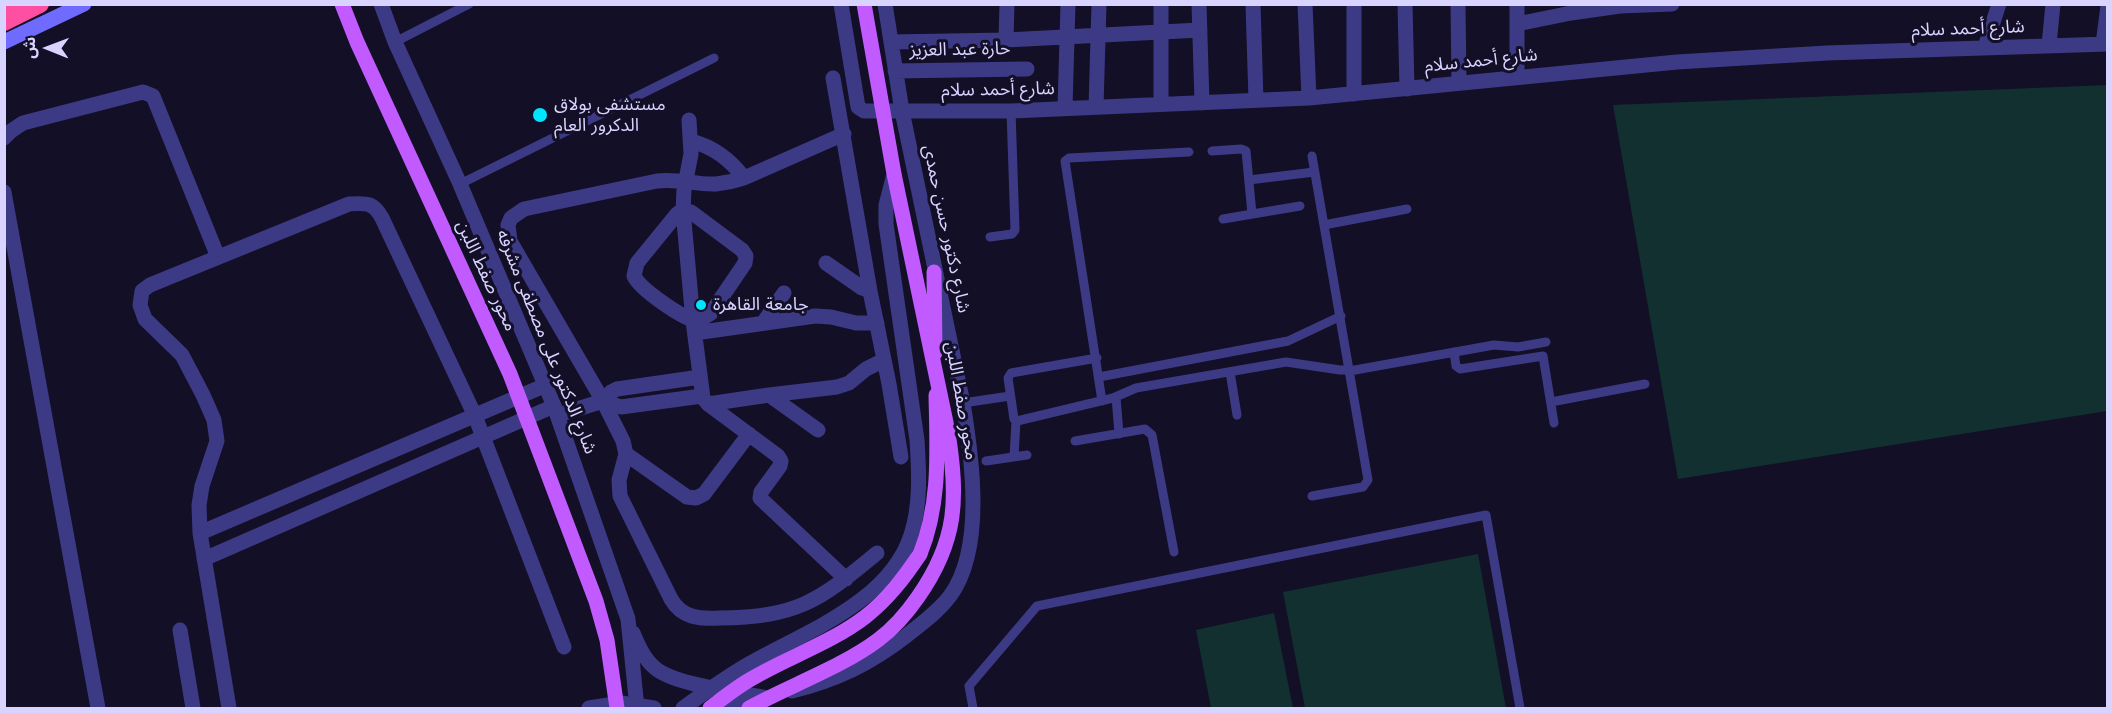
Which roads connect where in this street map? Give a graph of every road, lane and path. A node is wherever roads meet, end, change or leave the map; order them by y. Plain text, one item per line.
1 (11, 4) edge
2 (40, 4) edge
3 (84, 4) edge
4 (381, 4) edge
5 (469, 4) edge
6 (841, 4) edge
7 (864, 4) edge
8 (885, 4) edge
9 (1007, 4) edge
10 (1068, 4) edge
11 (1099, 4) edge
12 (1161, 4) edge
13 (1199, 4) edge
14 (1253, 4) edge
15 (1305, 4) edge
16 (1354, 4) edge
17 (1405, 4) edge
18 (1458, 4) edge
19 (1517, 4) edge
20 (1672, 4) edge
21 (1999, 4) edge
22 (2053, 4) edge
23 (1619, 5) edge
24 (2108, 6) edge
25 (4, 8) edge
26 (341, 9) edge
27 (4, 22) edge
28 (1517, 24) junction
29 (1200, 30) junction
30 (1161, 32) junction
31 (1099, 36) junction
32 (1067, 37) junction
33 (1006, 40) junction
34 (4, 42) edge
35 (395, 42) junction
36 (891, 42) junction
37 (2105, 44) edge
38 (2049, 45) junction
39 (1985, 47) junction
40 (714, 58) dead end
41 (1027, 69) dead end
42 (895, 71) junction
43 (1517, 76) junction
44 (833, 78) dead end
45 (1460, 83) junction
46 (1407, 89) junction
47 (1354, 94) junction
48 (1309, 98) junction
49 (1256, 100) junction
50 (1202, 102) junction
51 (1161, 104) junction
52 (1096, 107) junction
53 (1065, 108) junction
54 (902, 111) junction
55 (1011, 111) junction
56 (689, 120) dead end
57 (844, 134) junction
58 (4, 138) edge
59 (691, 141) junction
60 (1212, 151) dead end
61 (1189, 152) dead end
62 (1311, 156) dead end
63 (1314, 172) junction
64 (894, 174) junction
65 (744, 178) junction
66 (685, 180) junction
67 (1249, 180) junction
68 (460, 184) junction
69 (4, 192) edge
70 (1300, 206) dead end
71 (1407, 209) dead end
72 (683, 210) junction
73 (1252, 214) junction
74 (1223, 219) dead end
75 (1324, 225) junction
76 (990, 237) dead end
77 (218, 257) junction
78 (826, 262) dead end
79 (934, 272) junction
80 (870, 291) junction
81 (783, 293) dead end
82 (1341, 316) junction
83 (763, 323) junction
84 (877, 323) junction
85 (694, 327) junction
86 (1288, 341) junction
87 (1546, 342) dead end
88 (1454, 352) junction
89 (1096, 358) junction
90 (884, 360) junction
91 (1291, 362) junction
92 (1350, 370) junction
93 (1230, 372) junction
94 (700, 377) junction
95 (1099, 377) junction
96 (1645, 384) dead end
97 (546, 385) junction
98 (769, 394) junction
99 (1010, 396) junction
100 (1116, 397) junction
101 (705, 400) junction
102 (603, 401) junction
103 (1102, 401) junction
104 (1551, 402) junction
105 (963, 403) junction
106 (556, 411) junction
107 (1237, 415) dead end
108 (475, 416) junction
109 (1016, 421) junction
110 (1554, 423) dead end
111 (818, 430) dead end
112 (749, 434) junction
113 (1119, 434) junction
114 (483, 436) junction
115 (1075, 441) dead end
116 (626, 454) junction
117 (1027, 454) dead end
118 (901, 457) dead end
119 (1014, 457) junction
120 (986, 461) dead end
121 (1312, 496) dead end
122 (200, 533) junction
123 (1174, 552) dead end
124 (877, 553) dead end
125 (204, 560) junction
126 (846, 579) junction
127 (628, 619) junction
128 (180, 630) dead end
129 (564, 647) dead end
130 (713, 687) junction
131 (767, 698) junction
132 (638, 707) edge
133 (98, 708) edge
134 (193, 708) edge
135 (230, 708) edge
136 (589, 708) edge
137 (617, 708) edge
138 (654, 708) edge
139 (683, 708) edge
140 (710, 708) edge
141 (725, 708) edge
142 (749, 708) edge
143 (973, 708) edge
144 (1520, 708) edge

1 - 25 highway
2 - 27 highway
3 - 34 main road
4 - 35 street, شارع الدكتور على مصطفى مشرفه
5 - 35 lane
6 - 54 street, شارع أحمد سلام
7 - 64 main road, محور صفط اللبن, bridge
8 - 36 street, شارع دكتور حسن حمدى
9 - 33 street
10 - 32 street
11 - 31 street
12 - 30 street
13 - 29 street
14 - 49 street
15 - 48 street
16 - 47 street
17 - 46 street
18 - 45 street
19 - 28 street
20 - 23 street
21 - 39 street
22 - 38 street
23 - 28 street
24 - 37 street
26 - 137 main road, محور صفط اللبن, bridge
28 - 43 street
29 - 30 street
29 - 50 street
30 - 31 street
30 - 51 street
31 - 32 street
31 - 52 street
32 - 33 street
32 - 53 street
33 - 36 street
35 - 68 street, شارع الدكتور على مصطفى مشرفه
36 - 42 street, شارع دكتور حسن حمدى
37 - 38 street, شارع أحمد سلام
38 - 39 street, شارع أحمد سلام
39 - 43 street, شارع أحمد سلام
40 - 68 lane
41 - 42 street, حارة عبد العزيز
42 - 54 street, شارع دكتور حسن حمدى
43 - 45 street, شارع أحمد سلام
44 - 57 street
45 - 46 street, شارع أحمد سلام
46 - 47 street, شارع أحمد سلام
47 - 48 street, شارع أحمد سلام
48 - 49 street, شارع أحمد سلام
49 - 50 street, شارع أحمد سلام
50 - 51 street, شارع أحمد سلام
51 - 52 street, شارع أحمد سلام
52 - 53 street, شارع أحمد سلام
53 - 55 street, شارع أحمد سلام
54 - 55 street, شارع أحمد سلام
54 - 79 street, شارع دكتور حسن حمدى
55 - 76 lane
56 - 59 street
57 - 65 street
57 - 80 street
58 - 77 street
59 - 65 street
59 - 66 street
60 - 67 lane
61 - 89 lane
62 - 63 lane
63 - 67 lane
63 - 75 lane
64 - 130 street
64 - 142 main road, محور صفط اللبن, bridge
65 - 66 street
66 - 72 street
66 - 102 street
67 - 73 lane
68 - 97 street, شارع الدكتور على مصطفى مشرفه
69 - 133 street
70 - 73 lane
71 - 75 lane
72 - 85 street
72 - 85 street
72 - 85 street
73 - 74 lane
75 - 82 lane
77 - 108 street
77 - 122 street
78 - 80 street
79 - 105 street, شارع دكتور حسن حمدى
79 - 140 main road, bridge
80 - 84 street
81 - 83 street
82 - 86 lane
82 - 92 lane
83 - 84 street
83 - 85 street
84 - 90 street
85 - 94 street
86 - 91 lane
86 - 95 lane
87 - 88 lane
88 - 92 lane
88 - 104 lane
89 - 95 lane
89 - 99 lane
90 - 98 street
90 - 118 street
91 - 92 lane
91 - 93 lane
92 - 121 lane
93 - 100 lane
93 - 107 lane
94 - 101 street
94 - 102 street
95 - 103 lane
96 - 104 lane
97 - 106 street, شارع الدكتور على مصطفى مشرفه
97 - 108 street
98 - 101 street
98 - 111 street
99 - 105 lane
99 - 109 lane
100 - 103 lane
100 - 113 lane
101 - 102 street
101 - 112 street
102 - 106 street
102 - 116 street
103 - 109 lane
104 - 110 lane
105 - 131 street, شارع دكتور حسن حمدى
106 - 114 street
106 - 127 street, شارع الدكتور على مصطفى مشرفه
108 - 114 street
108 - 122 street
109 - 119 lane
112 - 116 street
112 - 126 street
113 - 115 lane
113 - 123 lane
114 - 125 street
114 - 129 street
116 - 126 street
117 - 119 lane
119 - 120 lane
122 - 125 street
124 - 126 street
125 - 135 street
127 - 130 street
127 - 132 street, شارع الدكتور على مصطفى مشرفه
128 - 134 street
130 - 131 street
130 - 139 street
131 - 141 street, شارع دكتور حسن حمدى
132 - 136 street
132 - 138 street
143 - 144 lane

